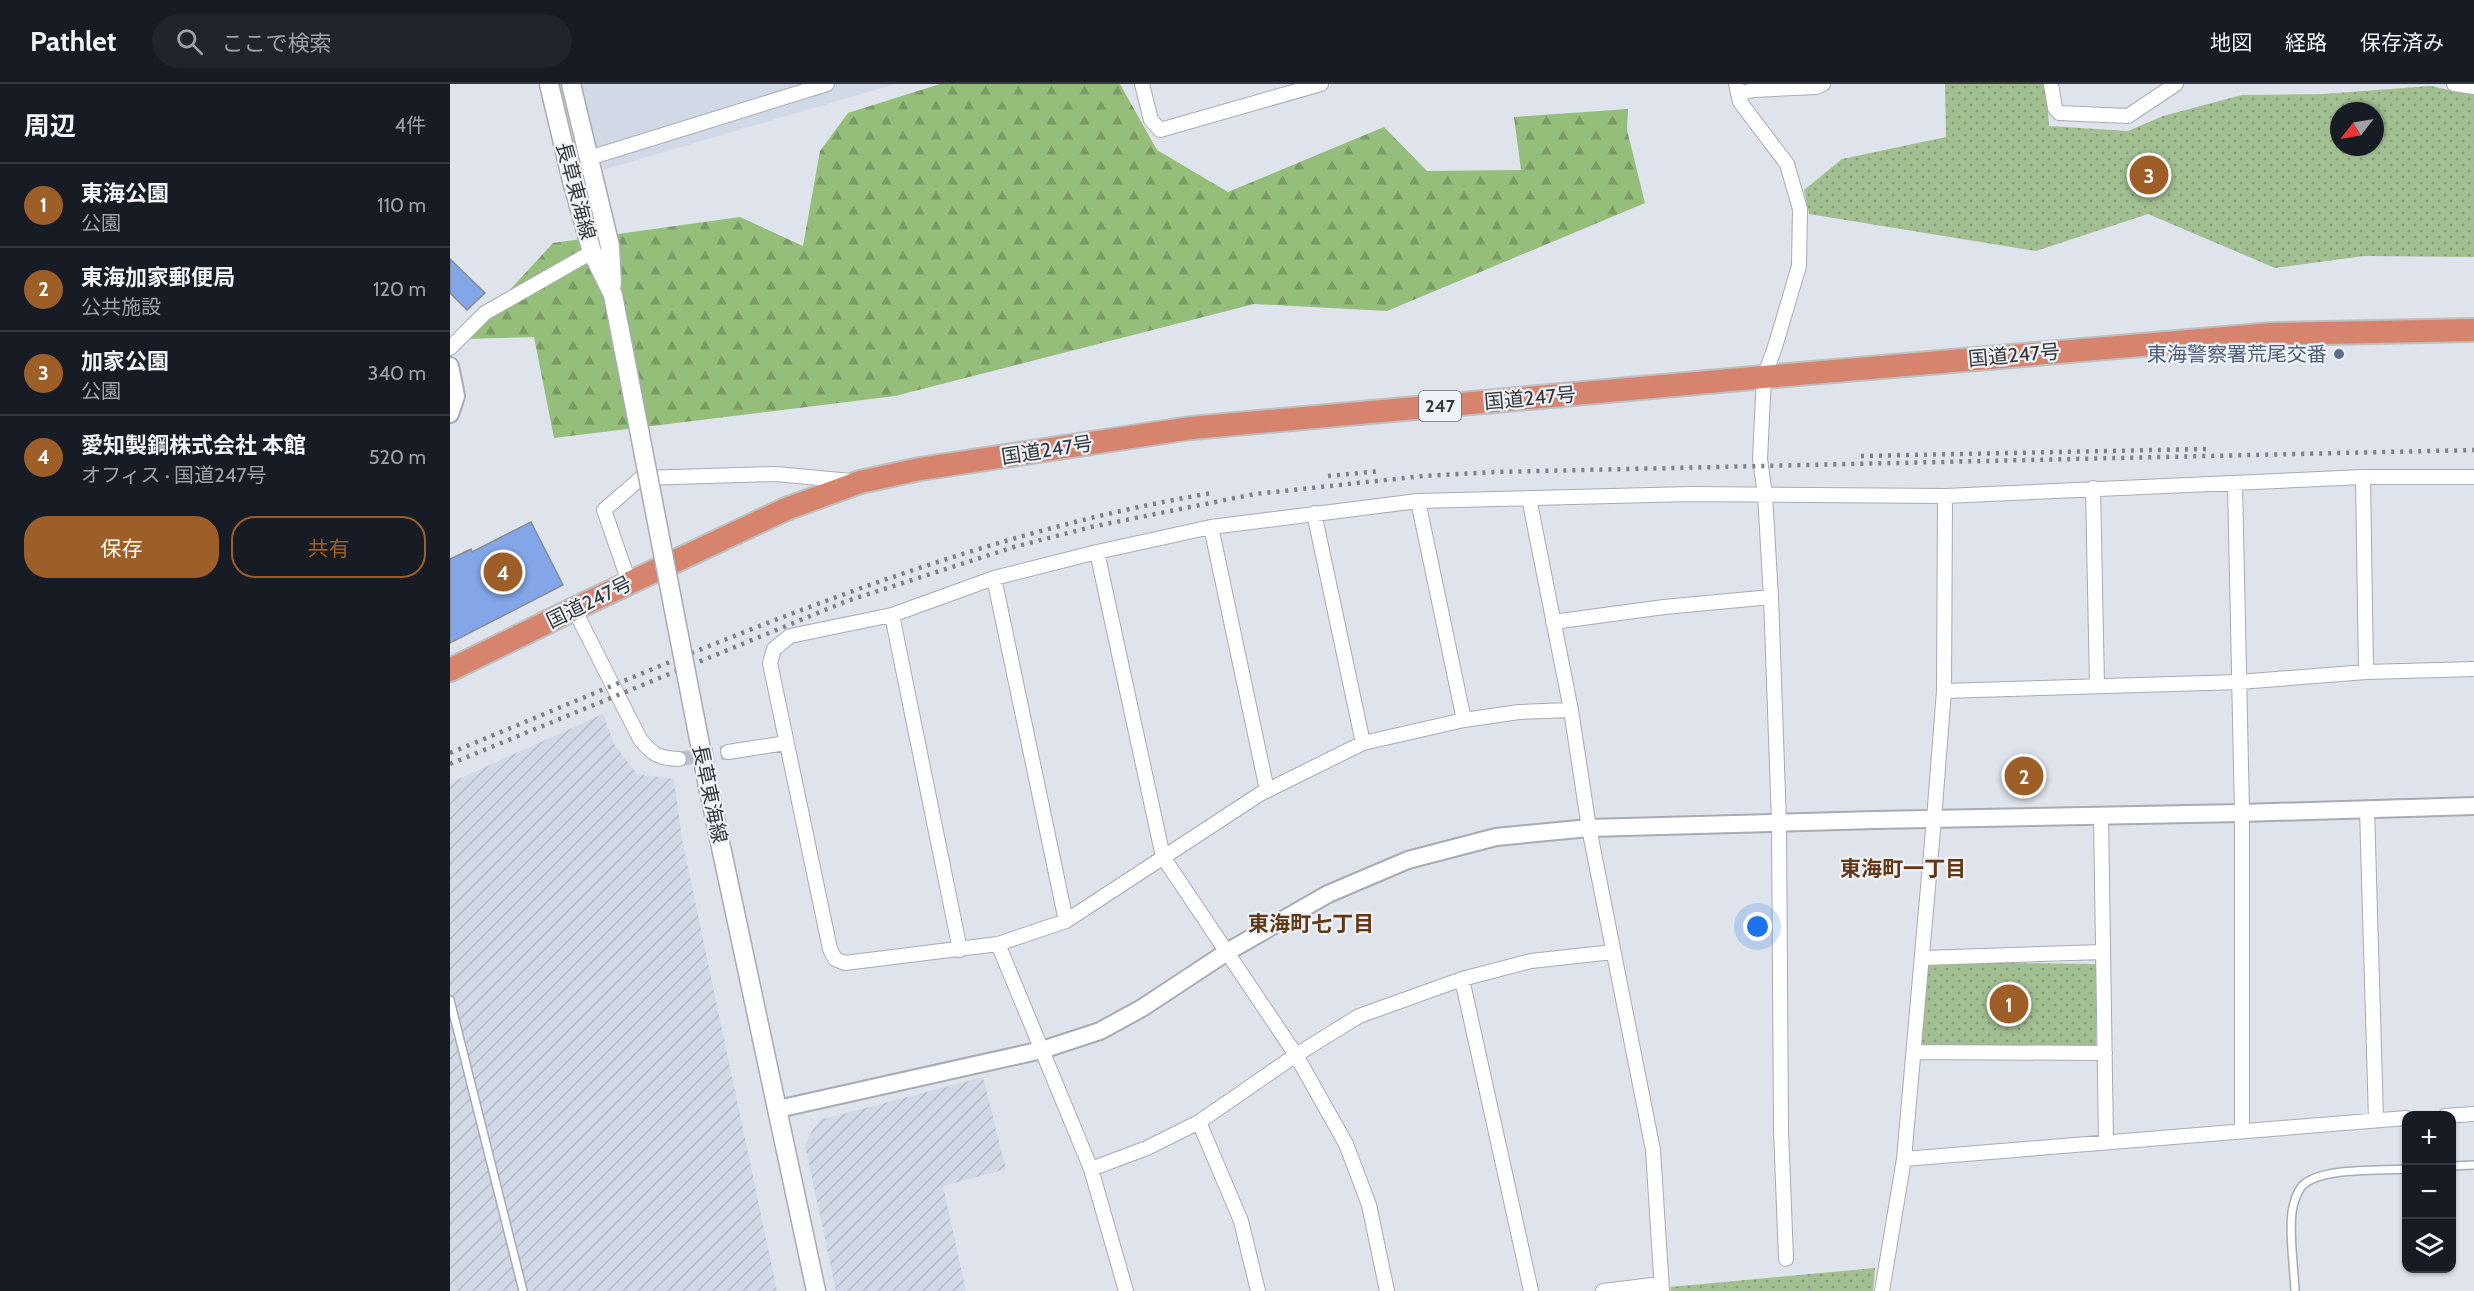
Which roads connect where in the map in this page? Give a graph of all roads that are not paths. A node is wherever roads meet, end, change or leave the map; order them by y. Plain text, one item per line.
1 (549, 84) edge
2 (571, 84) edge
3 (827, 84) edge
4 (1142, 84) edge
5 (1321, 84) edge
6 (1823, 84) edge
7 (2051, 84) edge
8 (2176, 84) edge
9 (2457, 84) edge
10 (2474, 87) edge
11 (1738, 89) edge
12 (589, 158) junction
13 (592, 252) junction
14 (613, 295) junction
15 (2474, 330) edge
16 (450, 348) edge
17 (450, 366) edge
18 (1764, 377) junction
19 (450, 414) edge
20 (2363, 477) junction
21 (2474, 477) edge
22 (860, 482) junction
23 (2235, 483) junction
24 (2093, 488) junction
25 (1765, 495) junction
26 (1946, 496) junction
27 (1528, 498) junction
28 (1418, 501) junction
29 (1314, 513) junction
30 (1211, 527) junction
31 (1097, 552) junction
32 (994, 578) junction
33 (629, 582) junction
34 (1771, 597) junction
35 (573, 609) junction
36 (892, 615) junction
37 (1553, 622) junction
38 (2474, 669) edge
39 (450, 670) edge
40 (2366, 672) junction
41 (2239, 682) junction
42 (2097, 685) junction
43 (1944, 691) junction
44 (1571, 710) junction
45 (1464, 720) junction
46 (786, 743) junction
47 (1363, 743) junction
48 (728, 752) tunnel mouth
49 (679, 759) tunnel mouth
50 (1267, 790) junction
51 (2474, 806) edge
52 (2367, 808) junction
53 (2242, 813) junction
54 (2101, 816) junction
55 (1934, 819) junction
56 (1779, 822) junction
57 (1589, 828) junction
58 (1163, 857) junction
59 (1066, 921) junction
60 (998, 944) junction
61 (960, 950) junction
62 (1227, 952) junction
63 (1613, 952) junction
64 (2103, 952) junction
65 (1922, 958) junction
66 (1462, 979) junction
67 (450, 1000) edge
68 (1042, 1050) junction
69 (1914, 1052) junction
70 (2104, 1053) junction
71 (1296, 1055) junction
72 (778, 1109) junction
73 (2474, 1114) edge
74 (2456, 1115) edge
75 (2402, 1118) edge
76 (2376, 1119) junction
77 (1199, 1122) junction
78 (2242, 1131) junction
79 (2106, 1142) junction
80 (1904, 1159) junction
81 (2474, 1165) edge
82 (2456, 1166) edge
83 (1091, 1169) junction
84 (2402, 1169) edge
85 (1786, 1259) dead end
86 (1661, 1288) edge
87 (523, 1291) edge
88 (816, 1291) edge
89 (1126, 1291) edge
90 (1258, 1291) edge
91 (1387, 1291) edge
92 (1531, 1291) edge
93 (1603, 1291) edge
94 (1882, 1291) edge
95 (2295, 1291) edge

1 - 13 main road, 長草東海線
2 - 12 main road, 長草東海線
3 - 12 street
4 - 5 street
6 - 11 street
7 - 8 street
9 - 10 street
11 - 18 street
12 - 14 main road, 長草東海線
13 - 14 main road, 長草東海線
13 - 16 street
14 - 72 main road, 長草東海線, bridge
15 - 18 highway, 国道247号 / 247
17 - 19 street
18 - 22 highway, 国道247号 / 247
18 - 25 street
20 - 21 street
20 - 23 street
20 - 40 street
22 - 33 highway, 国道247号 / 247
22 - 33 street
23 - 24 street
23 - 41 street
24 - 26 street
24 - 42 street
25 - 26 street
25 - 27 street
25 - 34 street
26 - 43 street
27 - 28 street
27 - 37 street
28 - 29 street
28 - 45 street
29 - 30 street
29 - 47 street
30 - 31 street
30 - 50 street
31 - 32 street
31 - 58 street
32 - 36 street
32 - 59 street
33 - 35 highway, 国道247号 / 247
34 - 37 street
34 - 56 street
35 - 39 highway, 国道247号 / 247
35 - 49 street
36 - 46 street
36 - 61 street
37 - 44 street
38 - 40 street
40 - 41 street
41 - 42 street
41 - 53 street
42 - 43 street
43 - 55 street
44 - 45 street
44 - 57 street
45 - 47 street
46 - 48 street
46 - 61 street
47 - 50 street
50 - 58 street
51 - 52 street
52 - 53 street
52 - 76 street
53 - 54 street
53 - 78 street
54 - 55 street
54 - 64 street
55 - 56 street
55 - 65 street
56 - 57 street
56 - 85 street
57 - 62 street
57 - 63 street
58 - 59 street
58 - 62 street
59 - 60 street
60 - 61 street
60 - 68 street
62 - 68 street
62 - 71 street
63 - 66 street
63 - 86 street
64 - 65 street
64 - 70 street
65 - 69 street
66 - 71 street
66 - 92 street
67 - 87 lane
68 - 72 street
68 - 83 street
69 - 70 street
69 - 80 street
70 - 79 street
71 - 77 street
71 - 91 street
72 - 88 main road, 長草東海線
73 - 74 street
75 - 76 street
76 - 78 street
77 - 83 street
77 - 90 street
78 - 79 street
79 - 80 street
80 - 94 street
81 - 82 lane
83 - 89 street
84 - 95 lane
86 - 93 street

